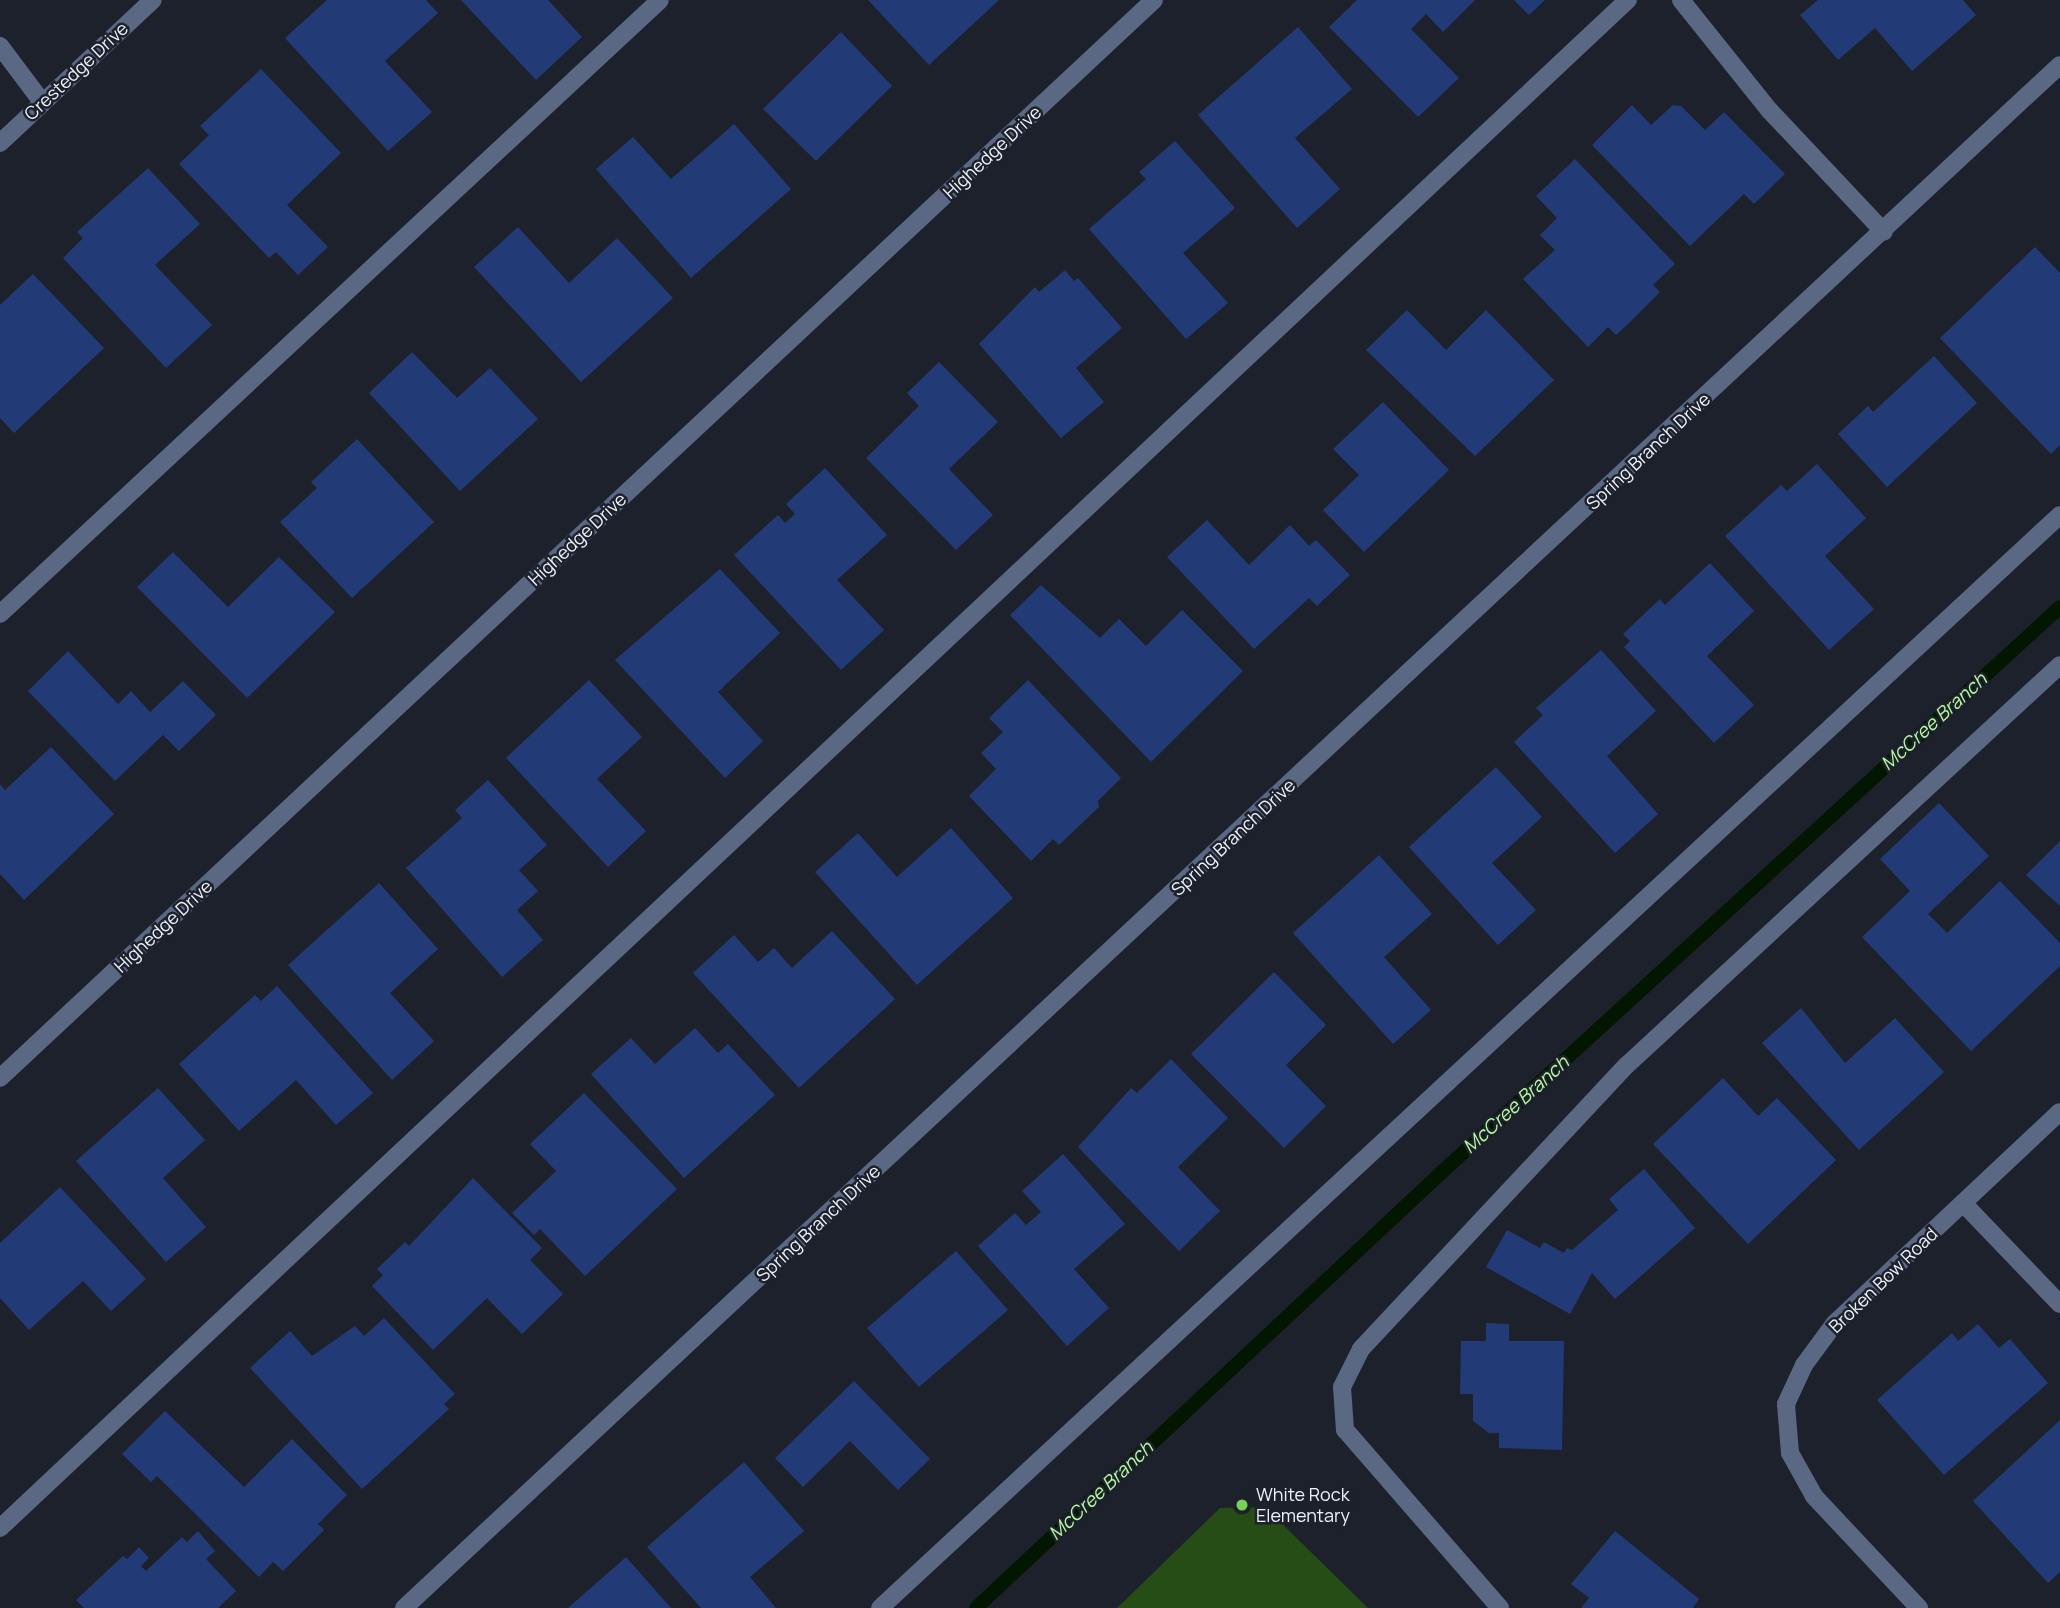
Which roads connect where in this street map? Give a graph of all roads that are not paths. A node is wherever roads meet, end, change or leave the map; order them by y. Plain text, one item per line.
1 (153, 0) edge
2 (660, 0) edge
3 (1154, 0) edge
4 (1628, 0) edge
5 (1681, 0) edge
6 (0, 46) edge
7 (2060, 65) edge
8 (42, 102) junction
9 (0, 143) edge
10 (1884, 232) junction
11 (2060, 515) edge
12 (0, 614) edge
13 (2060, 665) edge
14 (0, 1078) edge
15 (2060, 1112) edge
16 (1963, 1203) junction
17 (2060, 1304) edge
18 (0, 1528) edge
19 (404, 1608) edge
20 (880, 1608) edge
21 (1500, 1608) edge
22 (1919, 1608) edge

1 - 8 street, Crestedge Drive
2 - 12 street
3 - 14 street, Highedge Drive
4 - 18 street
5 - 10 street
6 - 8 street
7 - 10 street, Spring Branch Drive
8 - 9 street, Crestedge Drive
10 - 19 street, Spring Branch Drive
11 - 20 street
13 - 21 street
15 - 16 street, Broken Bow Road
16 - 17 street
16 - 22 street, Broken Bow Road

